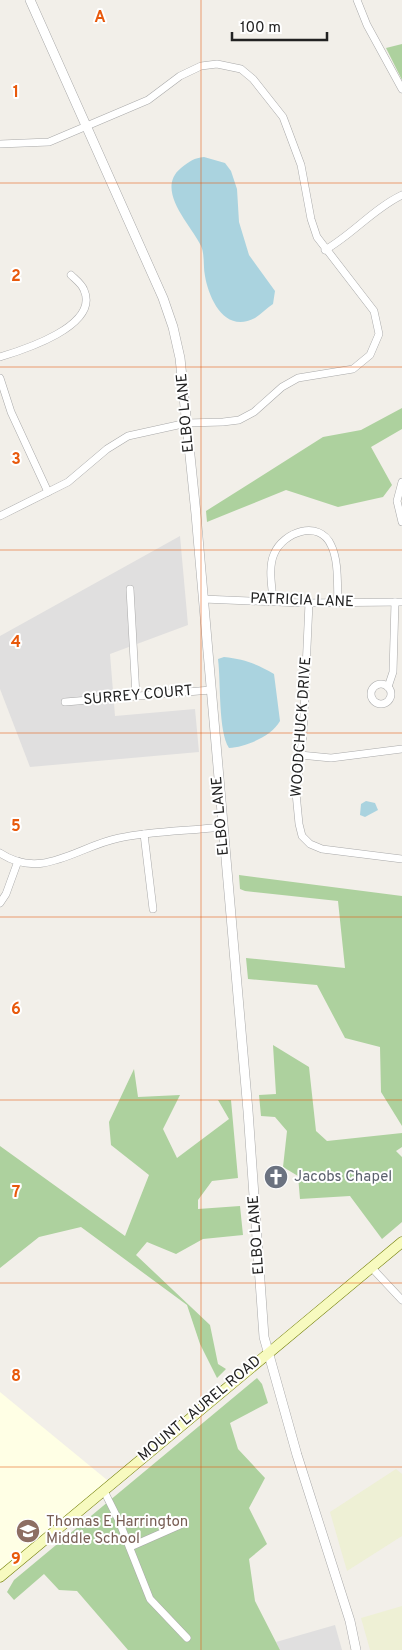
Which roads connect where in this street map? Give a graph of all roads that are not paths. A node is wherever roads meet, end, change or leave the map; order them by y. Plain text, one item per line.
1 (30, 0) edge
2 (357, 0) edge
3 (402, 89) edge
4 (86, 128) junction
5 (0, 144) edge
6 (402, 195) edge
7 (325, 250) junction
8 (71, 275) dead end
9 (0, 357) edge
10 (0, 378) edge
11 (187, 423) junction
12 (402, 482) edge
13 (48, 492) junction
14 (0, 516) edge
15 (402, 522) edge
16 (130, 589) dead end
17 (203, 600) junction
18 (273, 600) junction
19 (338, 602) junction
20 (398, 602) edge
21 (309, 603) junction
22 (388, 687) dead end
23 (211, 690) junction
24 (136, 696) junction
25 (65, 702) dead end
26 (402, 749) edge
27 (300, 755) junction
28 (222, 827) junction
29 (144, 834) junction
30 (0, 853) edge
31 (402, 859) edge
32 (18, 861) junction
33 (0, 903) edge
34 (153, 909) dead end
35 (402, 1242) edge
36 (371, 1267) junction
37 (402, 1300) edge
38 (267, 1352) junction
39 (104, 1491) junction
40 (180, 1525) dead end
41 (130, 1547) junction
42 (0, 1577) edge
43 (187, 1638) dead end
44 (356, 1650) edge

1 - 4 street, ELBO LANE
2 - 3 street
4 - 5 street
4 - 7 street
4 - 11 street, ELBO LANE
6 - 7 street
7 - 11 street
8 - 9 street
10 - 13 street
11 - 13 street
11 - 17 street, ELBO LANE
12 - 15 street
13 - 14 street
16 - 24 street
17 - 18 street, PATRICIA LANE
17 - 23 street, ELBO LANE
18 - 19 street
18 - 21 street, PATRICIA LANE
19 - 20 street, PATRICIA LANE
19 - 21 street, PATRICIA LANE
20 - 22 street
21 - 27 street, WOODCHUCK DRIVE
23 - 24 street, SURREY COURT
23 - 28 street, ELBO LANE
24 - 25 street, SURREY COURT
26 - 27 street
27 - 31 street, WOODCHUCK DRIVE
28 - 29 street
28 - 38 street, ELBO LANE
29 - 32 street
29 - 34 street
30 - 32 street
32 - 33 street
35 - 36 main road, MOUNT LAUREL ROAD
36 - 37 street
36 - 38 main road, MOUNT LAUREL ROAD
38 - 39 main road, MOUNT LAUREL ROAD
38 - 44 street, ELBO LANE
39 - 41 street
39 - 42 main road, MOUNT LAUREL ROAD
40 - 41 street
41 - 43 street

